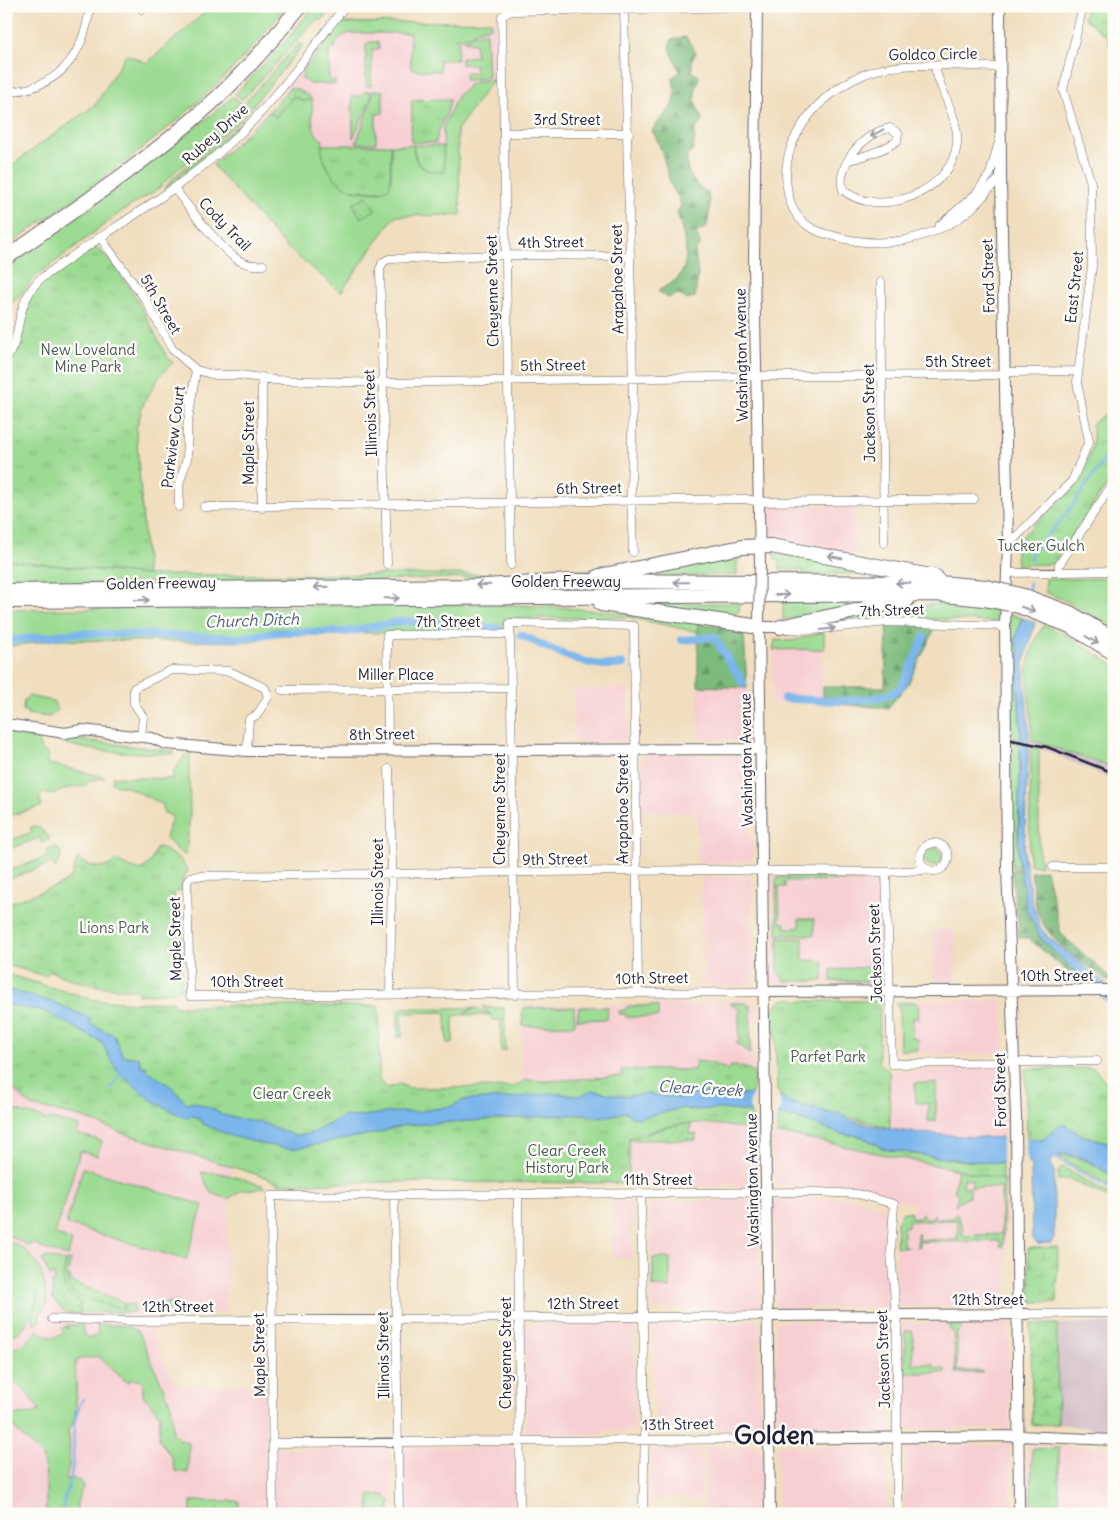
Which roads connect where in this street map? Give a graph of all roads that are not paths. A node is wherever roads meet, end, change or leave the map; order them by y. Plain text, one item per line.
1 (90, 6) edge
2 (300, 6) edge
3 (345, 6) edge
4 (812, 6) edge
5 (1000, 6) edge
6 (1083, 6) edge
7 (757, 7) edge
8 (625, 8) edge
9 (935, 67) junction
10 (1001, 67) junction
11 (6, 92) edge
12 (504, 133) junction
13 (629, 133) junction
14 (1001, 138) junction
15 (849, 160) junction
16 (1001, 180) junction
17 (174, 188) junction
18 (938, 227) junction
19 (100, 237) junction
20 (506, 256) junction
21 (631, 256) junction
22 (6, 258) edge
23 (383, 262) joint
24 (263, 265) dead end
25 (882, 282) dead end
26 (6, 359) edge
27 (196, 370) junction
28 (1077, 371) junction
29 (1006, 374) junction
30 (756, 376) junction
31 (881, 376) junction
32 (262, 377) junction
33 (632, 378) junction
34 (507, 380) junction
35 (383, 382) junction
36 (1114, 482) edge
37 (974, 499) dead end
38 (884, 500) junction
39 (631, 501) junction
40 (759, 502) junction
41 (509, 503) junction
42 (386, 504) junction
43 (179, 507) dead end
44 (204, 507) dead end
45 (262, 508) junction
46 (884, 543) dead end
47 (1008, 545) junction
48 (759, 546) junction
49 (633, 552) dead end
50 (387, 564) dead end
51 (511, 565) dead end
52 (1114, 571) edge
53 (1059, 572) junction
54 (1007, 573) junction
55 (571, 581) junction
56 (6, 591) edge
57 (985, 593) junction
58 (936, 594) junction
59 (559, 598) junction
60 (6, 601) edge
61 (1070, 620) junction
62 (510, 623) joint
63 (760, 623) junction
64 (1005, 626) junction
65 (780, 627) junction
66 (510, 634) junction
67 (1114, 639) edge
68 (1114, 653) edge
69 (387, 688) junction
70 (511, 688) junction
71 (282, 690) dead end
72 (6, 724) edge
73 (141, 736) junction
74 (636, 748) junction
75 (761, 748) junction
76 (388, 749) junction
77 (512, 749) junction
78 (247, 751) junction
79 (389, 768) dead end
80 (1053, 867) dead end
81 (1114, 867) edge
82 (924, 868) dead end
83 (635, 870) junction
84 (762, 870) junction
85 (886, 872) junction
86 (513, 873) junction
87 (391, 874) junction
88 (187, 882) joint
89 (1012, 990) junction
90 (1113, 990) edge
91 (890, 991) junction
92 (765, 992) junction
93 (638, 993) junction
94 (390, 995) junction
95 (515, 995) junction
96 (190, 996) joint
97 (1097, 1061) dead end
98 (1015, 1062) junction
99 (641, 1192) junction
100 (767, 1192) junction
101 (518, 1193) junction
102 (394, 1195) junction
103 (271, 1196) joint
104 (894, 1204) joint
105 (1022, 1314) junction
106 (1114, 1314) edge
107 (896, 1315) junction
108 (769, 1316) junction
109 (643, 1317) junction
110 (519, 1318) junction
111 (52, 1319) dead end
112 (395, 1319) junction
113 (273, 1320) junction
114 (1018, 1436) junction
115 (898, 1437) junction
116 (768, 1439) junction
117 (644, 1440) junction
118 (1114, 1440) edge
119 (520, 1441) junction
120 (398, 1442) junction
121 (273, 1444) junction
122 (643, 1506) dead end
123 (273, 1514) edge
124 (399, 1514) edge
125 (520, 1514) edge
126 (770, 1514) edge
127 (898, 1514) edge
128 (1019, 1514) edge

1 - 11 street
2 - 22 highway
3 - 17 street, Rubey Drive
4 - 7 street
5 - 10 street, Ford Street
6 - 28 street, East Street
7 - 8 street
7 - 30 street, Washington Avenue
8 - 12 street, Cheyenne Street
8 - 13 street, Arapahoe Street
9 - 10 street, Goldco Circle
9 - 15 street
9 - 18 street, Goldco Circle
10 - 14 street, Ford Street
12 - 13 street, 3rd Street
12 - 20 street, Cheyenne Street
13 - 21 street, Arapahoe Street
14 - 16 street, Ford Street
14 - 18 street, Goldco Circle
15 -> 15 street
16 - 18 street, Goldco Circle
16 - 29 street, Ford Street
17 - 19 street, Rubey Drive
17 - 24 street, Cody Trail
19 - 26 street, Rubey Drive
19 - 27 street, 5th Street
20 - 21 street, 4th Street
20 - 23 street, 4th Street
20 - 34 street, Cheyenne Street
21 - 33 street, Arapahoe Street
23 - 35 street, Illinois Street
25 - 31 street, Jackson Street
27 - 32 street, 5th Street
27 - 43 street, Parkview Court
28 - 29 street, 5th Street
28 - 47 street, East Street
29 - 31 street, 5th Street
29 - 47 street, Ford Street
30 - 31 street, 5th Street
30 - 33 street, 5th Street
30 - 40 street, Washington Avenue
31 - 38 street, Jackson Street
32 - 35 street, 5th Street
32 - 45 street, Maple Street
33 - 34 street, 5th Street
33 - 39 street, Arapahoe Street
34 - 35 street, 5th Street
34 - 41 street, Cheyenne Street
35 - 42 street, Illinois Street
36 - 53 street
37 - 38 street, 6th Street
38 - 40 street, 6th Street
38 - 46 street, Jackson Street
39 - 40 street, 6th Street
39 - 41 street, 6th Street
39 - 49 street, Arapahoe Street
40 - 48 street, Washington Avenue
41 - 42 street, 6th Street
41 - 51 street, Cheyenne Street
42 - 45 street, 6th Street
42 - 50 street, Illinois Street
44 - 45 street, 6th Street
47 - 54 street, Ford Street
48 - 55 highway
57 -> 48 highway
48 - 63 street, Washington Avenue, bridge
52 - 53 street
53 - 54 street
54 - 64 street, Ford Street
55 -> 56 highway, Golden Freeway
57 -> 55 highway, Golden Freeway
57 - 58 highway, Golden Freeway
57 - 61 highway, Golden Freeway, bridge
59 -> 58 highway, Golden Freeway
58 - 65 highway
60 -> 59 highway, Golden Freeway
59 - 63 highway
61 - 67 highway, Golden Freeway
61 -> 68 highway, Golden Freeway
62 - 66 street, Cheyenne Street
62 - 74 street, Arapahoe Street
63 - 65 street
63 - 75 street, Washington Avenue
65 -> 64 street, 7th Street
64 - 89 street, Ford Street
66 - 69 street, 7th Street
66 - 70 street, Cheyenne Street
69 - 70 street, Miller Place
69 - 71 street, Miller Place
69 - 76 street
70 - 77 street, Cheyenne Street
72 - 73 street, 8th Street
73 - 78 street, 8th Street
73 - 78 street
74 - 75 street, 8th Street
74 - 77 street, 8th Street
74 - 83 street, Arapahoe Street
75 - 84 street, Washington Avenue
76 - 77 street, 8th Street
76 - 78 street, 8th Street
77 - 86 street, Cheyenne Street
79 - 87 street, Illinois Street
80 - 81 street
82 - 85 street, 9th Street
83 - 84 street, 9th Street
83 - 86 street, 9th Street
83 - 93 street, Arapahoe Street
84 - 85 street, 9th Street
84 - 92 street, Washington Avenue
85 - 91 street, Jackson Street
86 - 87 street, 9th Street
86 - 95 street, Cheyenne Street
87 - 88 street, 9th Street
87 - 94 street, Illinois Street
88 - 96 street, Maple Street
89 - 90 street, 10th Street
89 - 91 street, 10th Street
89 - 98 street, Ford Street
91 - 92 street, 10th Street
91 - 98 street, Jackson Street
92 - 93 street, 10th Street
92 - 100 street, Washington Avenue
93 - 95 street, 10th Street
94 - 95 street, 10th Street
94 - 96 street, 10th Street
97 - 98 street
98 - 105 street, Ford Street
99 - 100 street, 11th Street
99 - 101 street, 11th Street
99 - 109 street
100 - 104 street, 11th Street
100 - 108 street, Washington Avenue
101 - 102 street, 11th Street
101 - 110 street, Cheyenne Street
102 - 103 street, 11th Street
102 - 112 street, Illinois Street
103 - 113 street, Maple Street
104 - 107 street, Jackson Street
105 - 106 street, 12th Street
105 - 107 street, 12th Street
105 - 114 street, Ford Street
107 - 108 street, 12th Street
107 - 115 street, Jackson Street
108 - 109 street, 12th Street
108 - 116 street, Washington Avenue
109 - 110 street, 12th Street
109 - 117 street
110 - 112 street, 12th Street
110 - 119 street, Cheyenne Street
111 - 113 street, 12th Street
112 - 113 street, 12th Street
112 - 120 street, Illinois Street
113 - 121 street, Maple Street
114 - 115 street, 13th Street
114 - 118 street, 13th Street
114 - 128 street, Ford Street
115 - 116 street, 13th Street
115 - 127 street, Jackson Street
116 - 117 street, 13th Street
116 - 126 street, Washington Avenue
117 - 119 street, 13th Street
117 - 122 street
119 - 120 street, 13th Street
119 - 125 street, Cheyenne Street
120 - 121 street, 13th Street
120 - 124 street, Illinois Street
121 - 123 street, Maple Street

